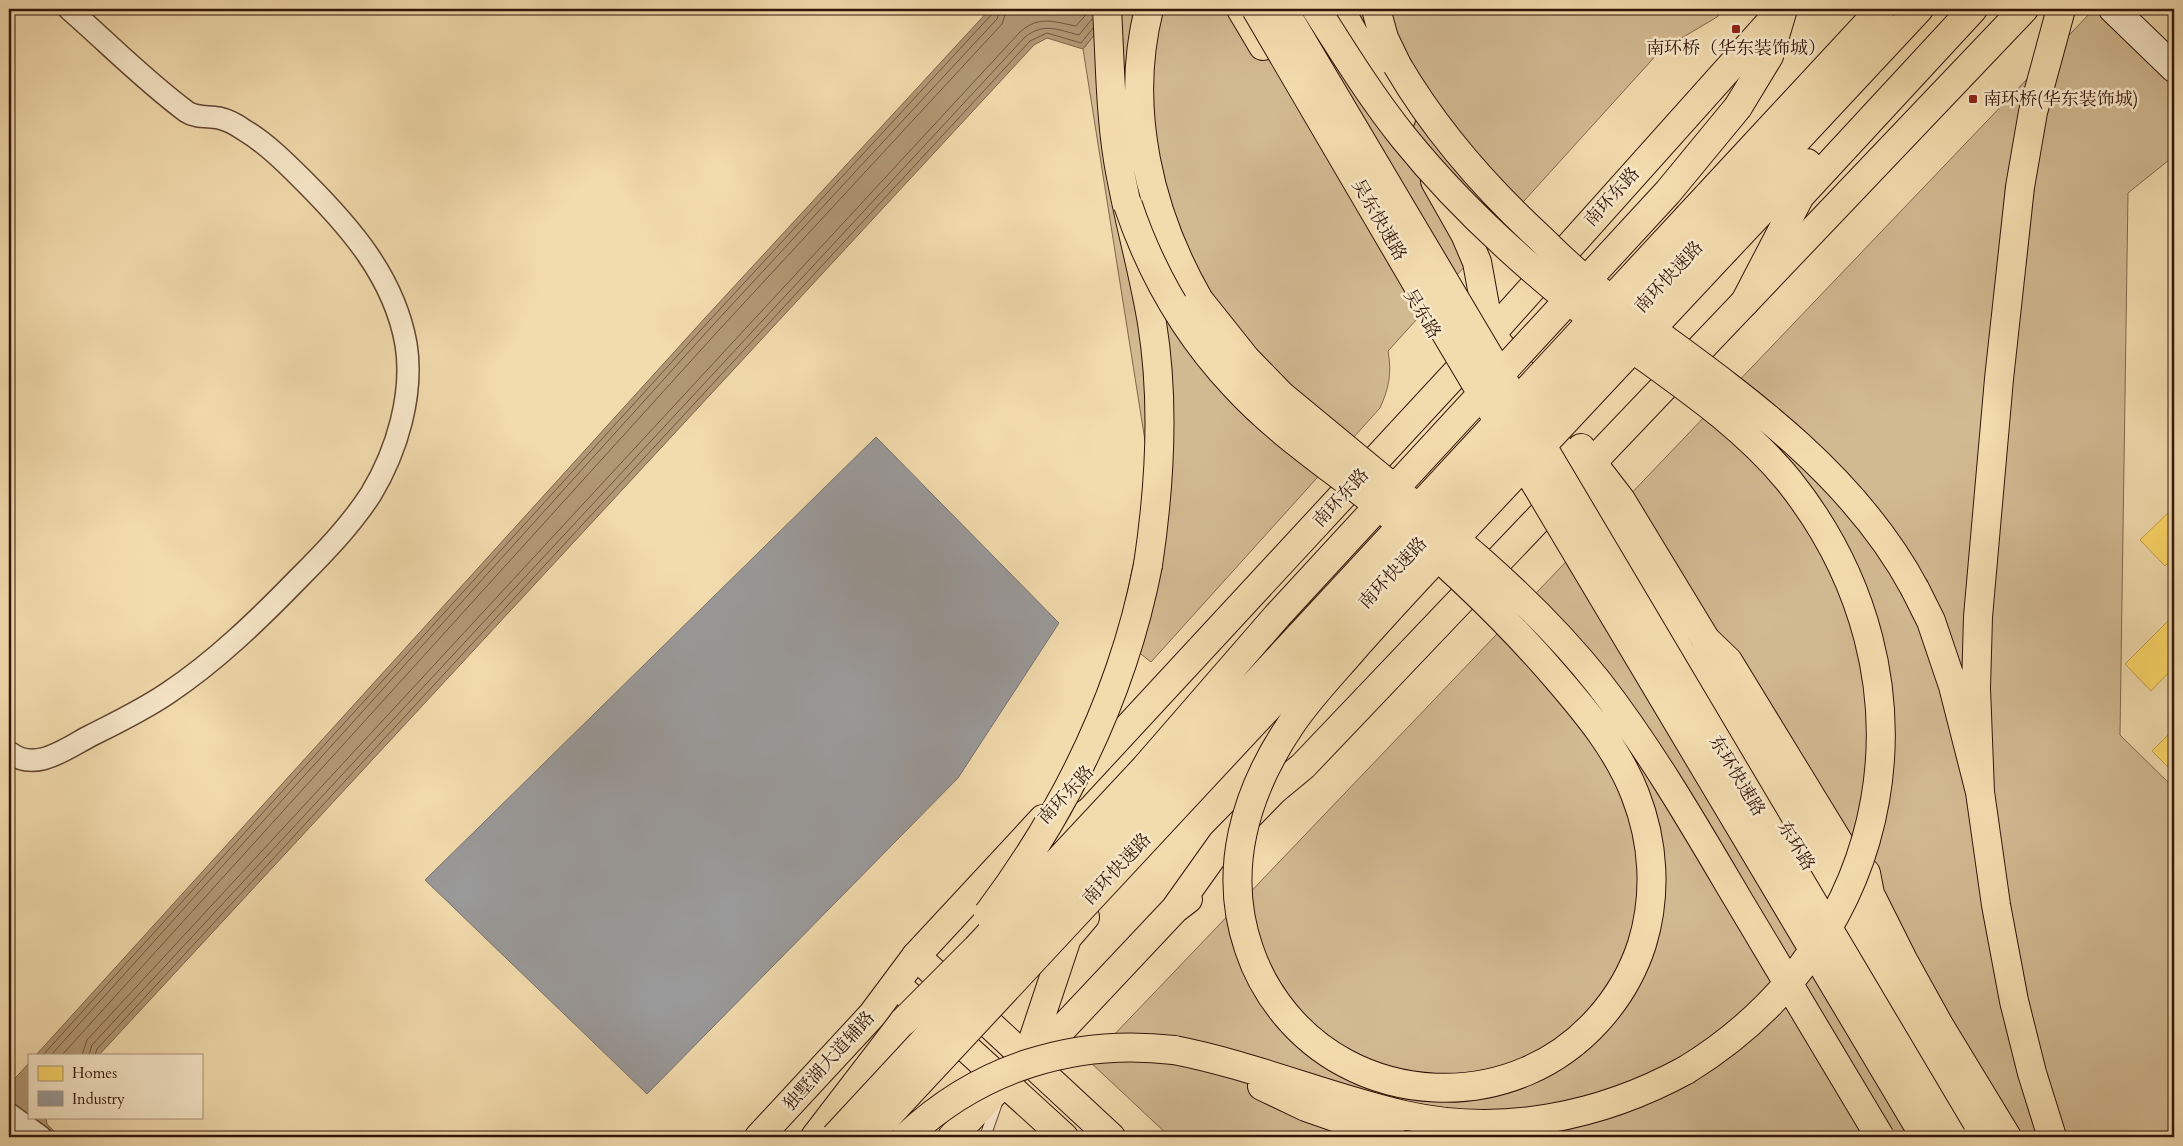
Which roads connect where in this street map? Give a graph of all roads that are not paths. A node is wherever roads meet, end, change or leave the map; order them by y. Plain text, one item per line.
1 (69, 9) edge
2 (1107, 9) edge
3 (1149, 9) edge
4 (1241, 9) edge
5 (1256, 9) edge
6 (1282, 9) edge
7 (1299, 9) edge
8 (1316, 9) edge
9 (1340, 9) edge
10 (1376, 9) edge
11 (1783, 9) edge
12 (1882, 9) edge
13 (1919, 9) edge
14 (1950, 9) edge
15 (1973, 9) edge
16 (2024, 9) edge
17 (2061, 9) edge
18 (2113, 9) edge
19 (2174, 68) edge
20 (1128, 205) junction
21 (1745, 302) junction
22 (1490, 333) junction
23 (1457, 372) junction
24 (1513, 423) junction
25 (1546, 426) junction
26 (1511, 464) junction
27 (1585, 470) junction
28 (1541, 515) junction
29 (1706, 640) junction
30 (9, 752) edge
31 (1980, 792) junction
32 (916, 956) junction
33 (896, 984) junction
34 (904, 1021) junction
35 (1200, 1055) junction
36 (1027, 1058) junction
37 (1004, 1081) junction
38 (9, 1114) edge
39 (41, 1137) edge
40 (759, 1137) edge
41 (816, 1137) edge
42 (835, 1137) edge
43 (868, 1137) edge
44 (906, 1137) edge
45 (952, 1137) edge
46 (985, 1137) edge
47 (1064, 1137) edge
48 (1111, 1137) edge
49 (1392, 1137) edge
50 (1880, 1137) edge
51 (1910, 1137) edge
52 (1925, 1137) edge
53 (1952, 1137) edge
54 (1969, 1137) edge
55 (1985, 1137) edge
56 (2007, 1137) edge
57 (2052, 1137) edge

1 - 30 street
2 - 20 main road
3 - 50 main road, bridge
4 - 23 main road, 吴东路
5 - 24 main road, 吴东快速路, bridge
6 - 24 main road, 吴东快速路, bridge
7 - 22 main road
8 - 35 main road, bridge
9 - 22 main road
10 - 31 main road, bridge
11 - 22 main road, 南环东路
11 - 34 main road, bridge
12 - 42 main road, 南环快速路, bridge
13 - 43 main road, 南环快速路, bridge
14 - 20 main road, bridge
15 - 21 main road
16 - 21 main road
17 - 31 main road
18 - 19 street
20 - 34 main road, bridge
21 - 27 main road
22 - 23 main road, 南环东路
22 - 25 main road
22 - 27 main road
23 - 26 main road, 吴东路
23 - 32 main road, 南环东路
24 - 52 main road, 东环快速路, bridge
24 - 53 main road, 东环快速路, bridge
25 - 26 main road
25 - 27 main road
26 - 28 main road, 吴东路
26 - 36 main road
27 - 28 main road
27 - 29 main road
27 - 54 main road, 东环路
28 - 36 main road
28 - 51 main road
29 - 55 main road
29 - 56 main road
31 - 57 main road
32 - 33 main road, 南环东路
32 - 36 main road
33 - 37 main road
33 - 40 main road, 独墅湖大道辅路
34 - 41 main road
35 - 44 main road, bridge
35 - 49 main road
36 - 37 main road
36 - 48 main road
37 - 45 main road
37 - 46 lane
37 - 47 main road
38 - 39 street

